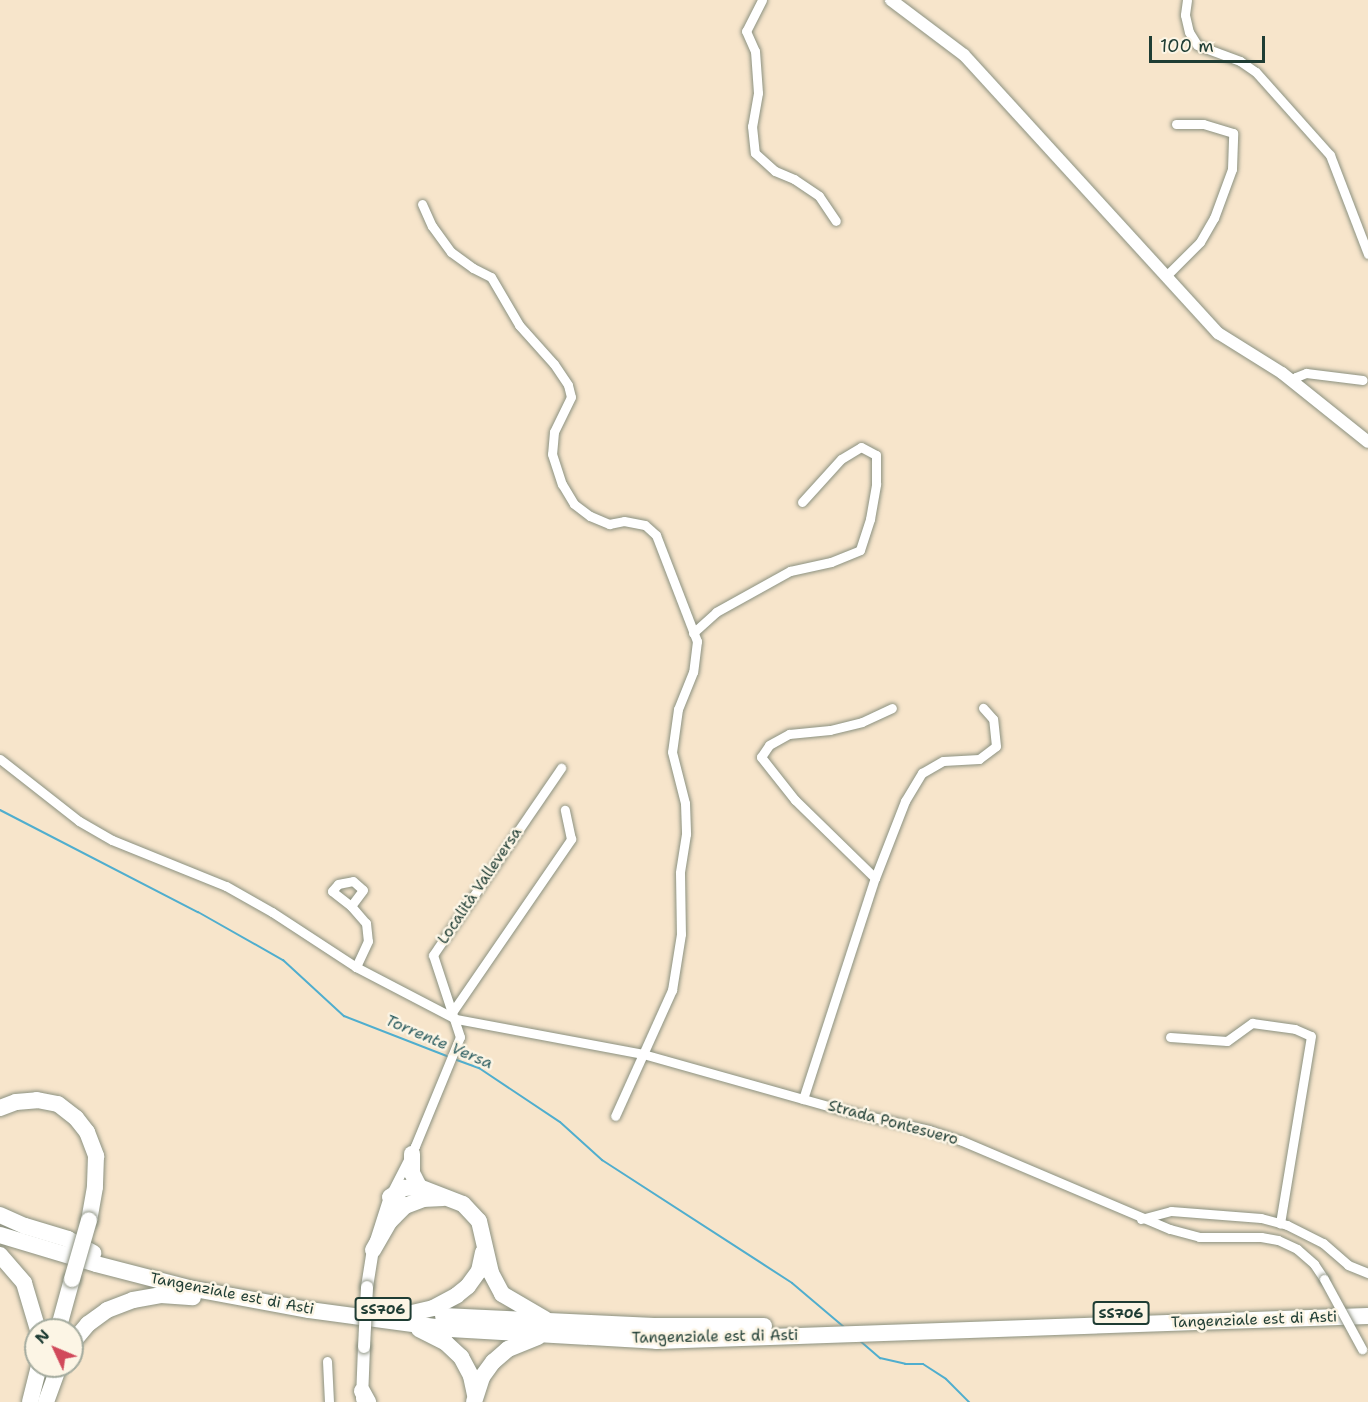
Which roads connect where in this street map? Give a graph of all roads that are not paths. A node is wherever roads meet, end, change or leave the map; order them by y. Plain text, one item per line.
1 (762, 0) edge
2 (1187, 0) edge
3 (892, 1) edge
4 (1176, 124) dead end
5 (422, 204) dead end
6 (836, 220) dead end
7 (1368, 254) edge
8 (1166, 276) junction
9 (1363, 380) dead end
10 (1296, 385) junction
11 (1368, 442) edge
12 (802, 502) dead end
13 (693, 633) junction
14 (892, 708) dead end
15 (983, 708) dead end
16 (0, 759) edge
17 (561, 768) dead end
18 (565, 810) dead end
19 (875, 878) junction
20 (351, 906) dead end
21 (356, 967) junction
22 (455, 1015) junction
23 (1170, 1037) dead end
24 (643, 1054) junction
25 (803, 1099) junction
26 (0, 1108) edge
27 (615, 1116) dead end
28 (412, 1154) junction
29 (419, 1187) junction
30 (390, 1197) junction
31 (447, 1198) junction
32 (405, 1206) junction
33 (0, 1215) edge
34 (1141, 1219) junction
35 (1280, 1223) junction
36 (0, 1225) edge
37 (0, 1235) edge
38 (485, 1245) junction
39 (373, 1250) junction
40 (0, 1255) edge
41 (97, 1255) junction
42 (1368, 1273) edge
43 (1368, 1304) edge
44 (309, 1310) junction
45 (1368, 1316) edge
46 (34, 1318) edge
47 (61, 1318) edge
48 (410, 1318) junction
49 (549, 1328) junction
50 (878, 1328) junction
51 (84, 1329) edge
52 (1365, 1353) edge
53 (327, 1361) dead end
54 (36, 1378) edge
55 (46, 1378) edge
56 (55, 1378) edge
57 (364, 1398) edge
58 (474, 1399) edge
59 (30, 1402) edge
60 (39, 1402) edge
61 (46, 1402) edge
62 (329, 1402) edge

1 - 6 street
2 - 7 street
3 - 8 street
4 - 8 street
5 - 13 street
8 - 10 street
9 - 10 street
10 - 11 street
12 - 13 street
13 - 24 street
14 - 19 street
15 - 19 street
16 - 21 street, Strada Pontesuero
17 - 22 street, Località Valleversa
18 - 22 street
19 - 25 street
20 - 21 street
21 - 22 street, Strada Pontesuero
22 - 24 street, Strada Pontesuero
22 - 28 street
23 - 35 street
24 - 25 street, Strada Pontesuero
24 - 27 street
25 - 34 street, Strada Pontesuero
26 - 47 highway, bridge
28 - 29 highway
28 - 30 street
29 - 30 highway
29 - 31 highway
30 - 32 highway
30 - 39 street
31 - 32 highway
31 - 38 highway
32 - 39 highway
33 - 41 highway
34 - 35 street
34 - 52 street, Strada Pontesuero, bridge
35 - 42 street
36 - 41 highway, Tangenziale est di Asti / SS706
37 - 44 highway, Tangenziale est di Asti / SS706
38 - 48 highway
38 - 49 highway
39 - 57 street, bridge
40 - 46 highway
41 - 48 highway, Tangenziale est di Asti / SS706
43 - 50 highway, Tangenziale est di Asti / SS706
44 - 48 highway, Tangenziale est di Asti / SS706
44 - 51 highway
45 - 50 highway, Tangenziale est di Asti / SS706
48 - 49 highway, Tangenziale est di Asti / SS706
48 - 58 highway
49 - 50 highway, Tangenziale est di Asti / SS706
49 - 50 highway, Tangenziale est di Asti / SS706
49 - 58 highway
53 - 62 street
54 - 59 highway
55 - 60 highway
56 - 61 highway

